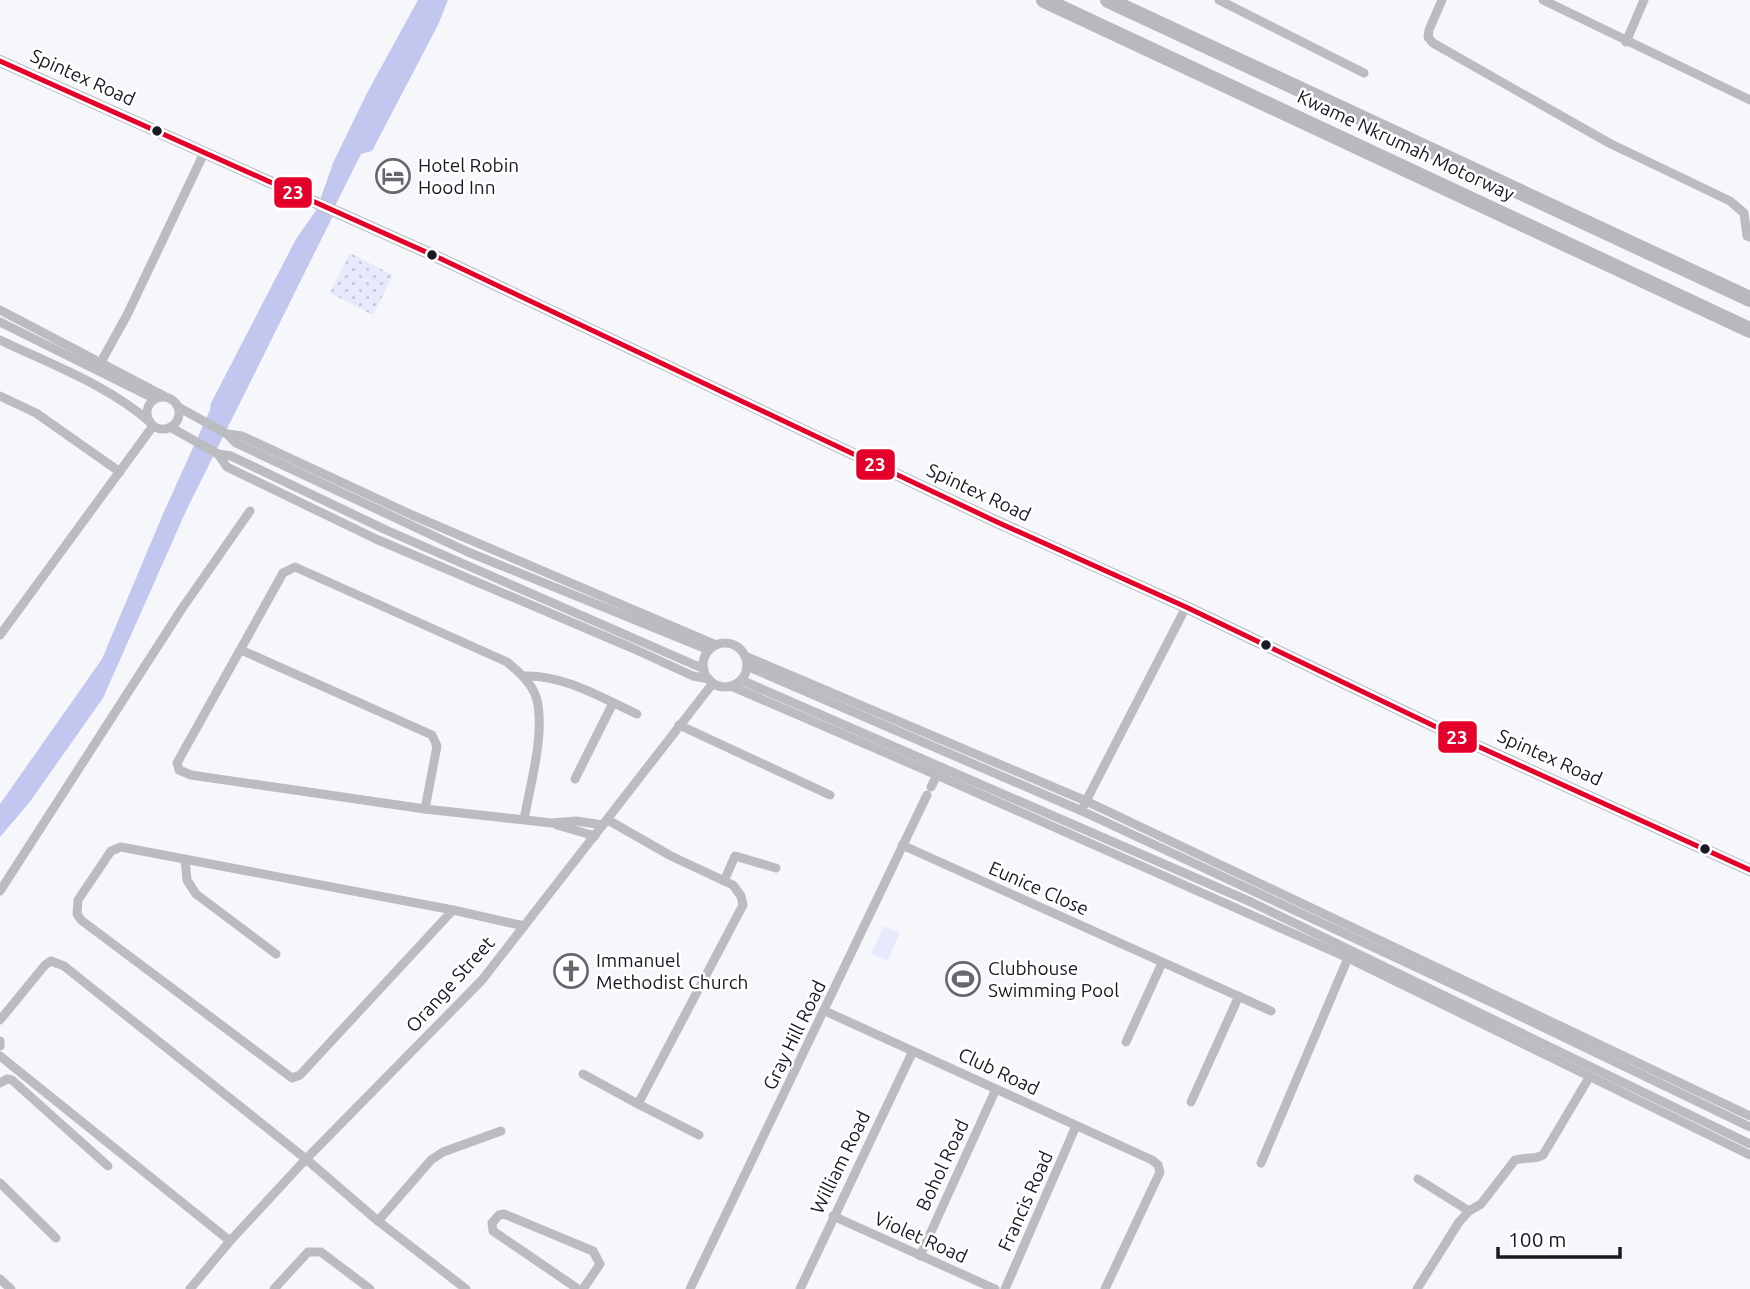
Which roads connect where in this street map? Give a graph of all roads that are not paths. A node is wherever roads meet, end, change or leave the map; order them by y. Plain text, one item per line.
1 (1044, 0) edge
2 (1108, 0) edge
3 (1219, 0) edge
4 (1442, 0) edge
5 (1543, 0) edge
6 (1644, 0) edge
7 (1626, 42) junction
8 (0, 61) edge
9 (1364, 73) dead end
10 (1750, 100) edge
11 (204, 153) junction
12 (1750, 237) edge
13 (1750, 299) edge
14 (0, 310) edge
15 (0, 322) edge
16 (1750, 330) edge
17 (0, 340) edge
18 (101, 362) junction
19 (0, 396) edge
20 (159, 398) junction
21 (178, 407) junction
22 (152, 424) junction
23 (170, 427) junction
24 (218, 454) junction
25 (120, 472) junction
26 (250, 511) dead end
27 (1186, 607) junction
28 (0, 635) edge
29 (713, 648) junction
30 (241, 650) junction
31 (746, 661) junction
32 (704, 669) junction
33 (523, 676) junction
34 (741, 680) junction
35 (711, 681) junction
36 (731, 686) junction
37 (613, 703) junction
38 (637, 714) dead end
39 (679, 725) junction
40 (937, 775) junction
41 (575, 779) dead end
42 (830, 795) dead end
43 (1086, 800) junction
44 (425, 809) junction
45 (1082, 811) junction
46 (524, 820) junction
47 (606, 822) junction
48 (552, 823) junction
49 (1076, 824) junction
50 (595, 836) junction
51 (902, 845) junction
52 (185, 859) junction
53 (776, 867) dead end
54 (1750, 870) edge
55 (724, 881) junction
56 (0, 891) edge
57 (453, 911) junction
58 (524, 926) junction
59 (276, 954) dead end
60 (1348, 958) junction
61 (1162, 963) junction
62 (1239, 996) junction
63 (825, 1011) junction
64 (1271, 1011) dead end
65 (0, 1020) edge
66 (1126, 1042) dead end
67 (913, 1051) junction
68 (0, 1056) edge
69 (583, 1074) dead end
70 (1590, 1076) junction
71 (0, 1083) edge
72 (996, 1089) junction
73 (1191, 1102) dead end
74 (638, 1104) junction
75 (1750, 1116) edge
76 (1076, 1126) junction
77 (1750, 1128) edge
78 (501, 1131) dead end
79 (699, 1135) dead end
80 (1750, 1144) edge
81 (1750, 1155) edge
82 (306, 1159) junction
83 (1261, 1163) dead end
84 (108, 1166) dead end
85 (1418, 1179) dead end
86 (0, 1183) edge
87 (1469, 1211) junction
88 (833, 1216) junction
89 (378, 1221) junction
90 (56, 1238) dead end
91 (230, 1241) junction
92 (920, 1256) junction
93 (0, 1279) edge
94 (10, 1289) edge
95 (190, 1289) edge
96 (274, 1289) edge
97 (370, 1289) edge
98 (466, 1289) edge
99 (581, 1289) edge
100 (690, 1289) edge
101 (800, 1289) edge
102 (995, 1289) edge
103 (1005, 1289) edge
104 (1105, 1289) edge
105 (1417, 1289) edge

1 - 16 highway, Kwame Nkrumah Motorway
2 - 13 highway, Kwame Nkrumah Motorway
3 - 9 street
4 - 12 street
5 - 7 street
6 - 7 street
7 - 10 street
8 - 11 main road, Spintex Road
11 - 18 street
11 - 27 main road, Spintex Road
14 - 18 street
15 - 20 street
17 - 22 street
18 - 20 street
19 - 25 street
20 - 21 street
20 - 22 street
21 - 23 street
21 - 29 street
22 - 23 street
22 - 25 street
23 - 24 street
24 - 32 street
24 - 35 street
25 - 28 street
26 - 56 street
27 - 43 street
27 - 54 main road, Spintex Road
29 - 31 street
29 - 32 street
30 - 33 street
30 - 44 street
30 - 44 street
31 - 34 street
31 - 43 street
31 - 45 street
32 - 35 street
33 - 37 street
33 - 46 street
34 - 36 street
34 - 49 street
35 - 36 street
35 - 39 street, Orange Street
36 - 40 street
37 - 38 street
37 - 41 street
39 - 42 street
39 - 47 street, Orange Street
40 - 51 street, Gray Hill Road
40 - 60 street
43 - 45 street
43 - 75 street
44 - 46 street
45 - 49 street
45 - 77 street
46 - 48 street
47 - 48 street
47 - 50 street, Orange Street
47 - 55 street
48 - 50 street
49 - 80 street
50 - 58 street, Orange Street
51 - 61 street, Eunice Close
51 - 63 street, Gray Hill Road
52 - 57 street
52 - 57 street
52 - 59 street
53 - 55 street
55 - 74 street
57 - 58 street
58 - 82 street, Orange Street
60 - 70 street
60 - 83 street
61 - 62 street, Eunice Close
61 - 66 street
62 - 64 street, Eunice Close
62 - 73 street
63 - 67 street, Club Road
63 - 100 street, Gray Hill Road
65 - 82 street
67 - 72 street, Club Road
67 - 88 street, William Road
68 - 91 street
69 - 74 street
70 - 81 street
70 - 87 street
71 - 84 street
72 - 76 street, Club Road
72 - 92 street, Bohol Road
74 - 79 street
76 - 103 street, Francis Road
76 - 104 street, Club Road
78 - 89 street
82 - 89 street
82 - 91 street, Orange Street
85 - 87 street
86 - 90 street
87 - 105 street
88 - 92 street, Violet Road
88 - 101 street, William Road
89 - 98 street
91 - 95 street, Orange Street
92 - 102 street, Violet Road
93 - 94 street
96 - 97 street
99 - 99 street

